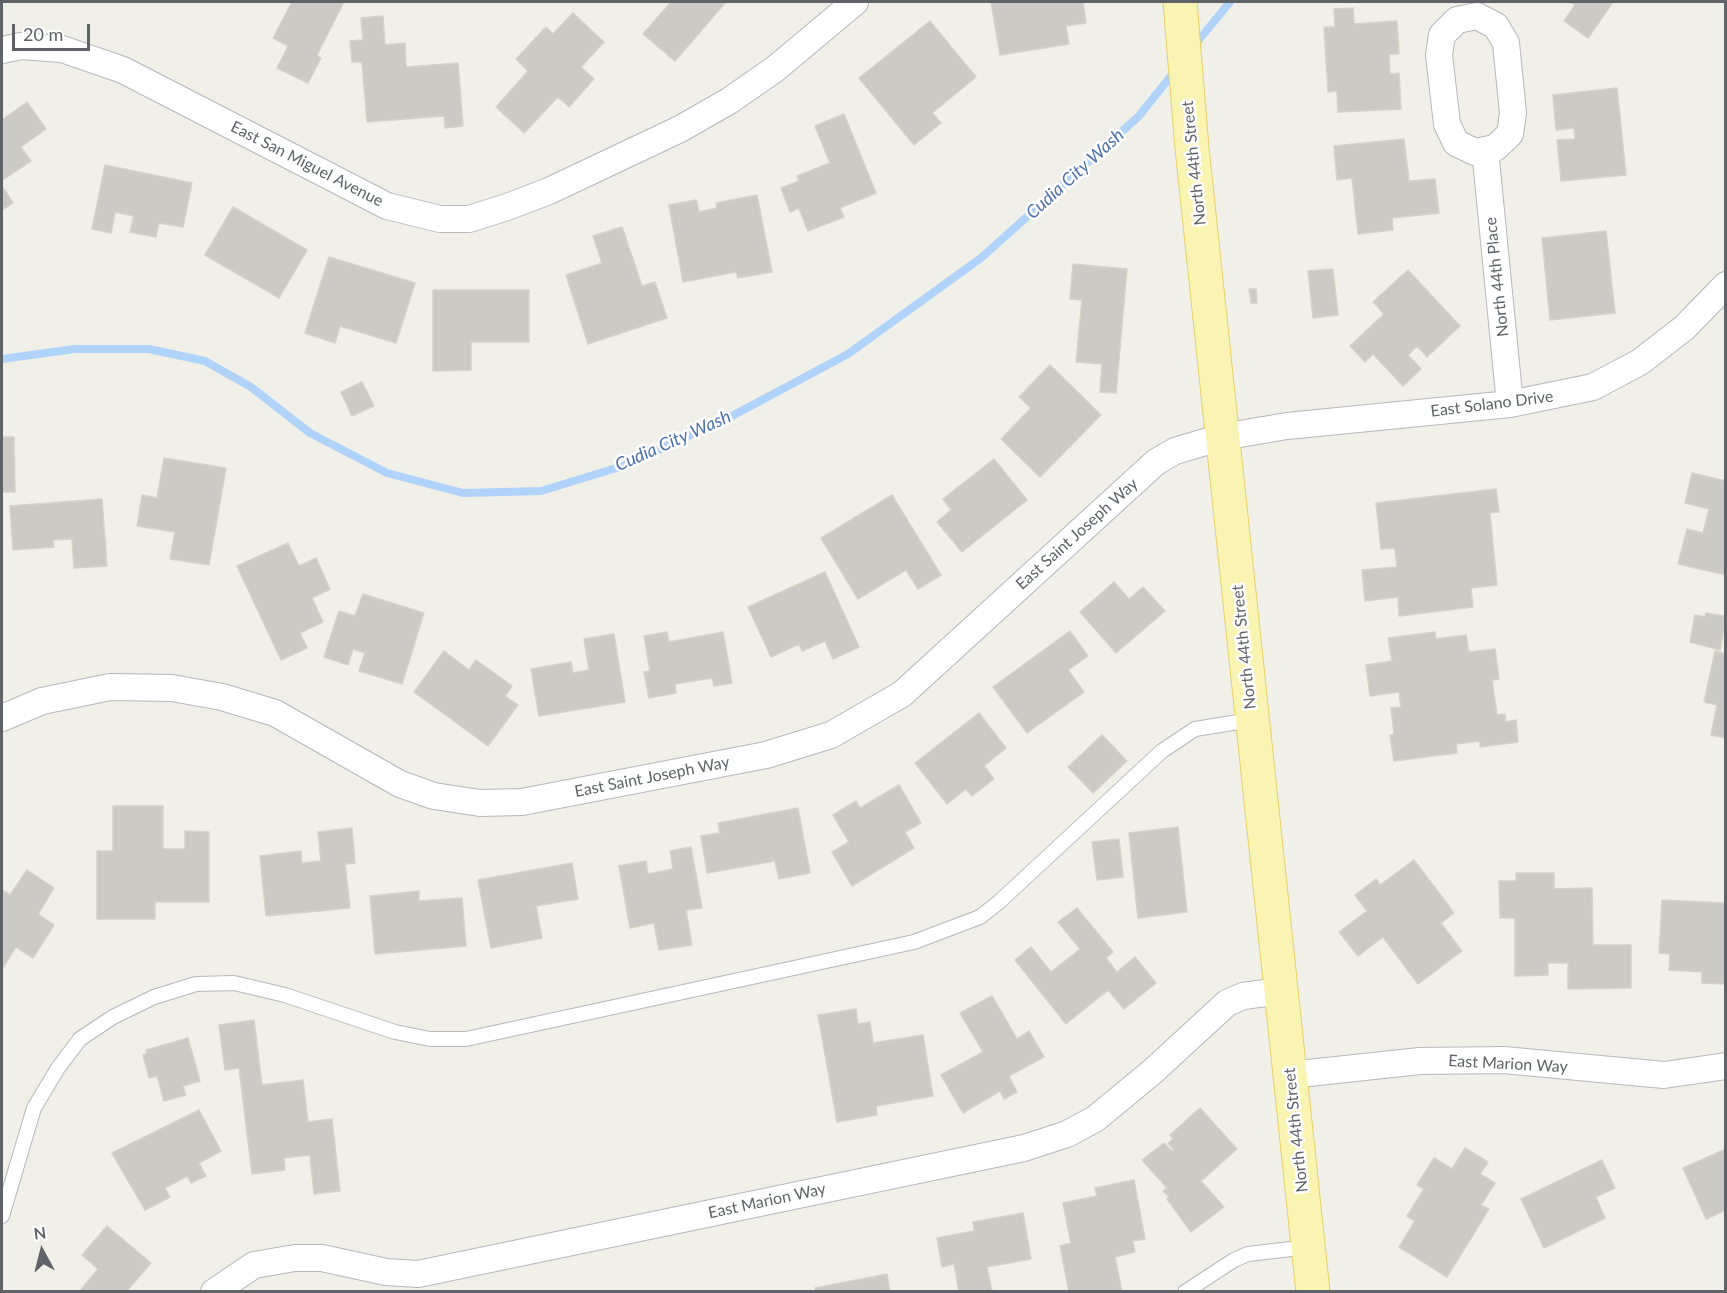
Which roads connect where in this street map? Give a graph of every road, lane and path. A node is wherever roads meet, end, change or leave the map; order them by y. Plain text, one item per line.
1 (855, 2) edge
2 (1181, 14) edge
3 (2, 50) edge
4 (1485, 150) junction
5 (1725, 285) edge
6 (1510, 404) junction
7 (1222, 436) junction
8 (2, 718) edge
9 (1251, 720) junction
10 (1281, 991) junction
11 (1725, 1066) edge
12 (1290, 1075) junction
13 (2, 1216) edge
14 (1308, 1247) junction
15 (214, 1292) edge
16 (1185, 1292) edge
17 (1313, 1292) edge

1 - 3 street, East San Miguel Avenue
2 - 7 main road, North 44th Street
4 - 4 street
4 - 6 street, North 44th Place
5 - 6 street, East Solano Drive
6 - 7 street, East Solano Drive
7 - 8 street, East Saint Joseph Way
7 - 9 main road, North 44th Street
9 - 10 main road, North 44th Street
9 - 13 lane
10 - 12 main road, North 44th Street
10 - 15 street, East Marion Way
11 - 12 street, East Marion Way
12 - 14 main road, North 44th Street
14 - 16 lane
14 - 17 main road, North 44th Street

